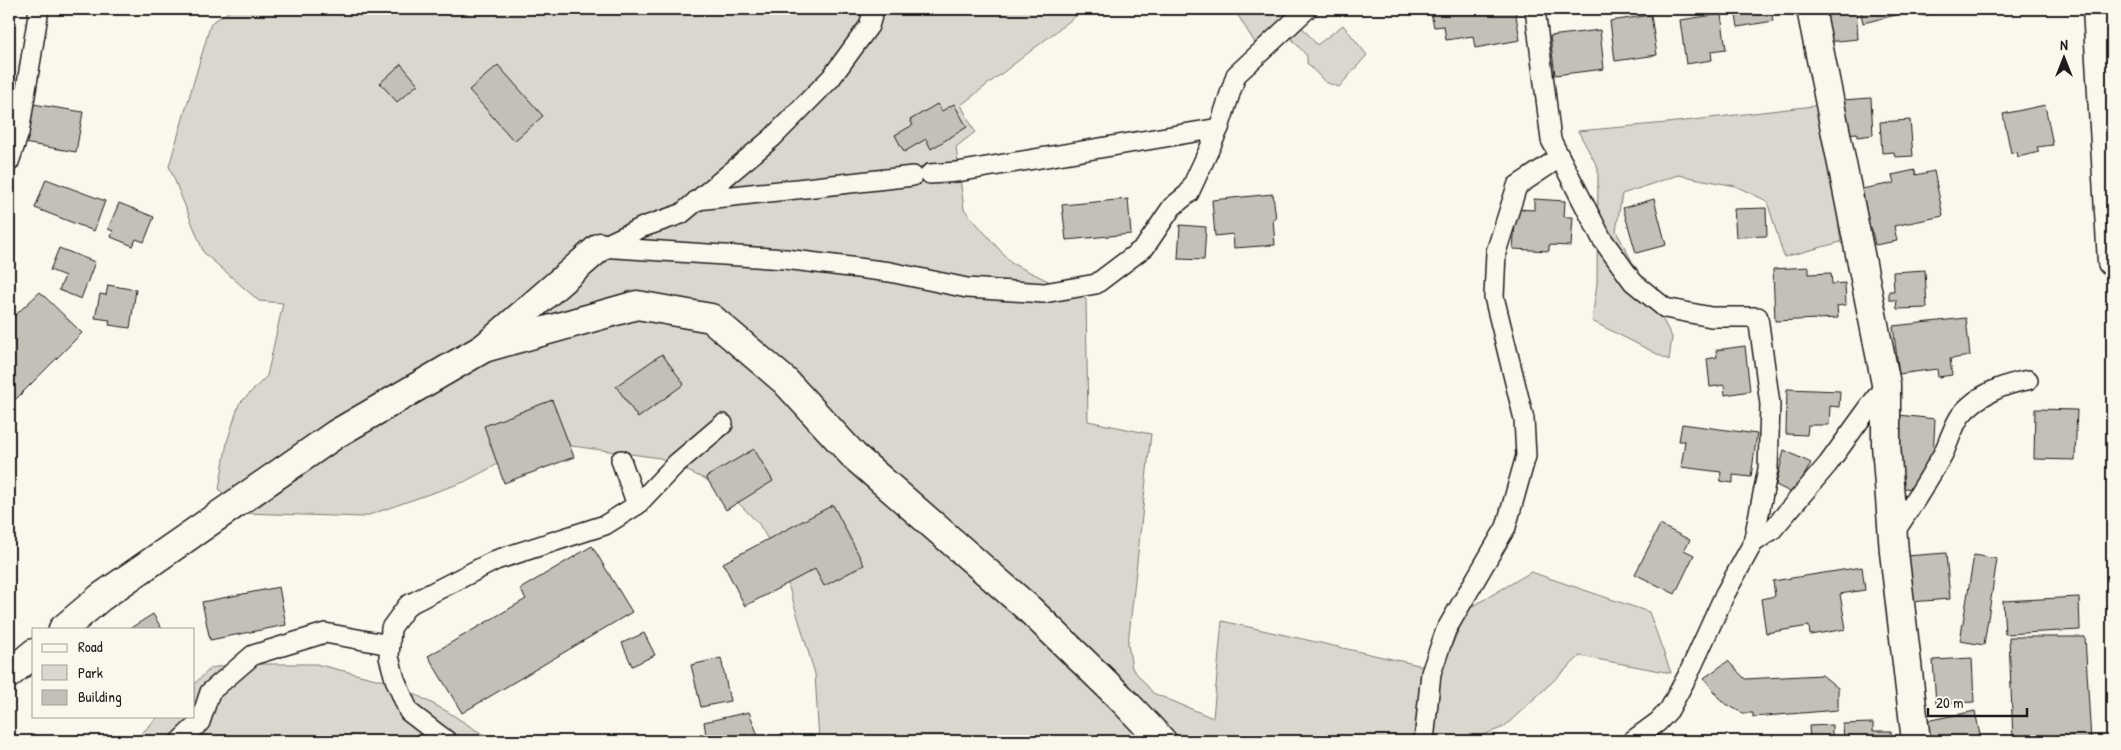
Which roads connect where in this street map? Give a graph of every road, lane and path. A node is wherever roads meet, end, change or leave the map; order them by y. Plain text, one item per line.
1 (38, 9) edge
2 (874, 9) edge
3 (1307, 9) edge
4 (1535, 9) edge
5 (1811, 9) edge
6 (2097, 9) edge
7 (1219, 128) junction
8 (1559, 158) junction
9 (9, 162) edge
10 (697, 200) junction
11 (600, 247) junction
12 (2112, 262) edge
13 (484, 348) junction
14 (2028, 380) dead end
15 (1886, 384) junction
16 (723, 424) dead end
17 (621, 460) dead end
18 (637, 505) junction
19 (1892, 536) junction
20 (1753, 544) junction
21 (64, 628) edge
22 (390, 645) junction
23 (32, 655) edge
24 (9, 674) edge
25 (180, 741) edge
26 (447, 741) edge
27 (1162, 741) edge
28 (1424, 741) edge
29 (1632, 741) edge
30 (1916, 741) edge

1 - 9 lane
2 - 10 lane
3 - 7 lane
4 - 8 lane
5 - 15 street
6 - 12 street
7 - 10 lane
7 - 11 lane
8 - 20 lane
8 - 28 lane
10 - 11 lane
11 - 13 street
13 - 21 street
13 - 27 street
14 - 19 lane
15 - 19 street
15 - 20 lane
16 - 18 lane
17 - 18 lane
18 - 22 lane
19 - 30 street
20 - 29 lane
22 - 25 lane
22 - 26 lane
23 - 24 street

